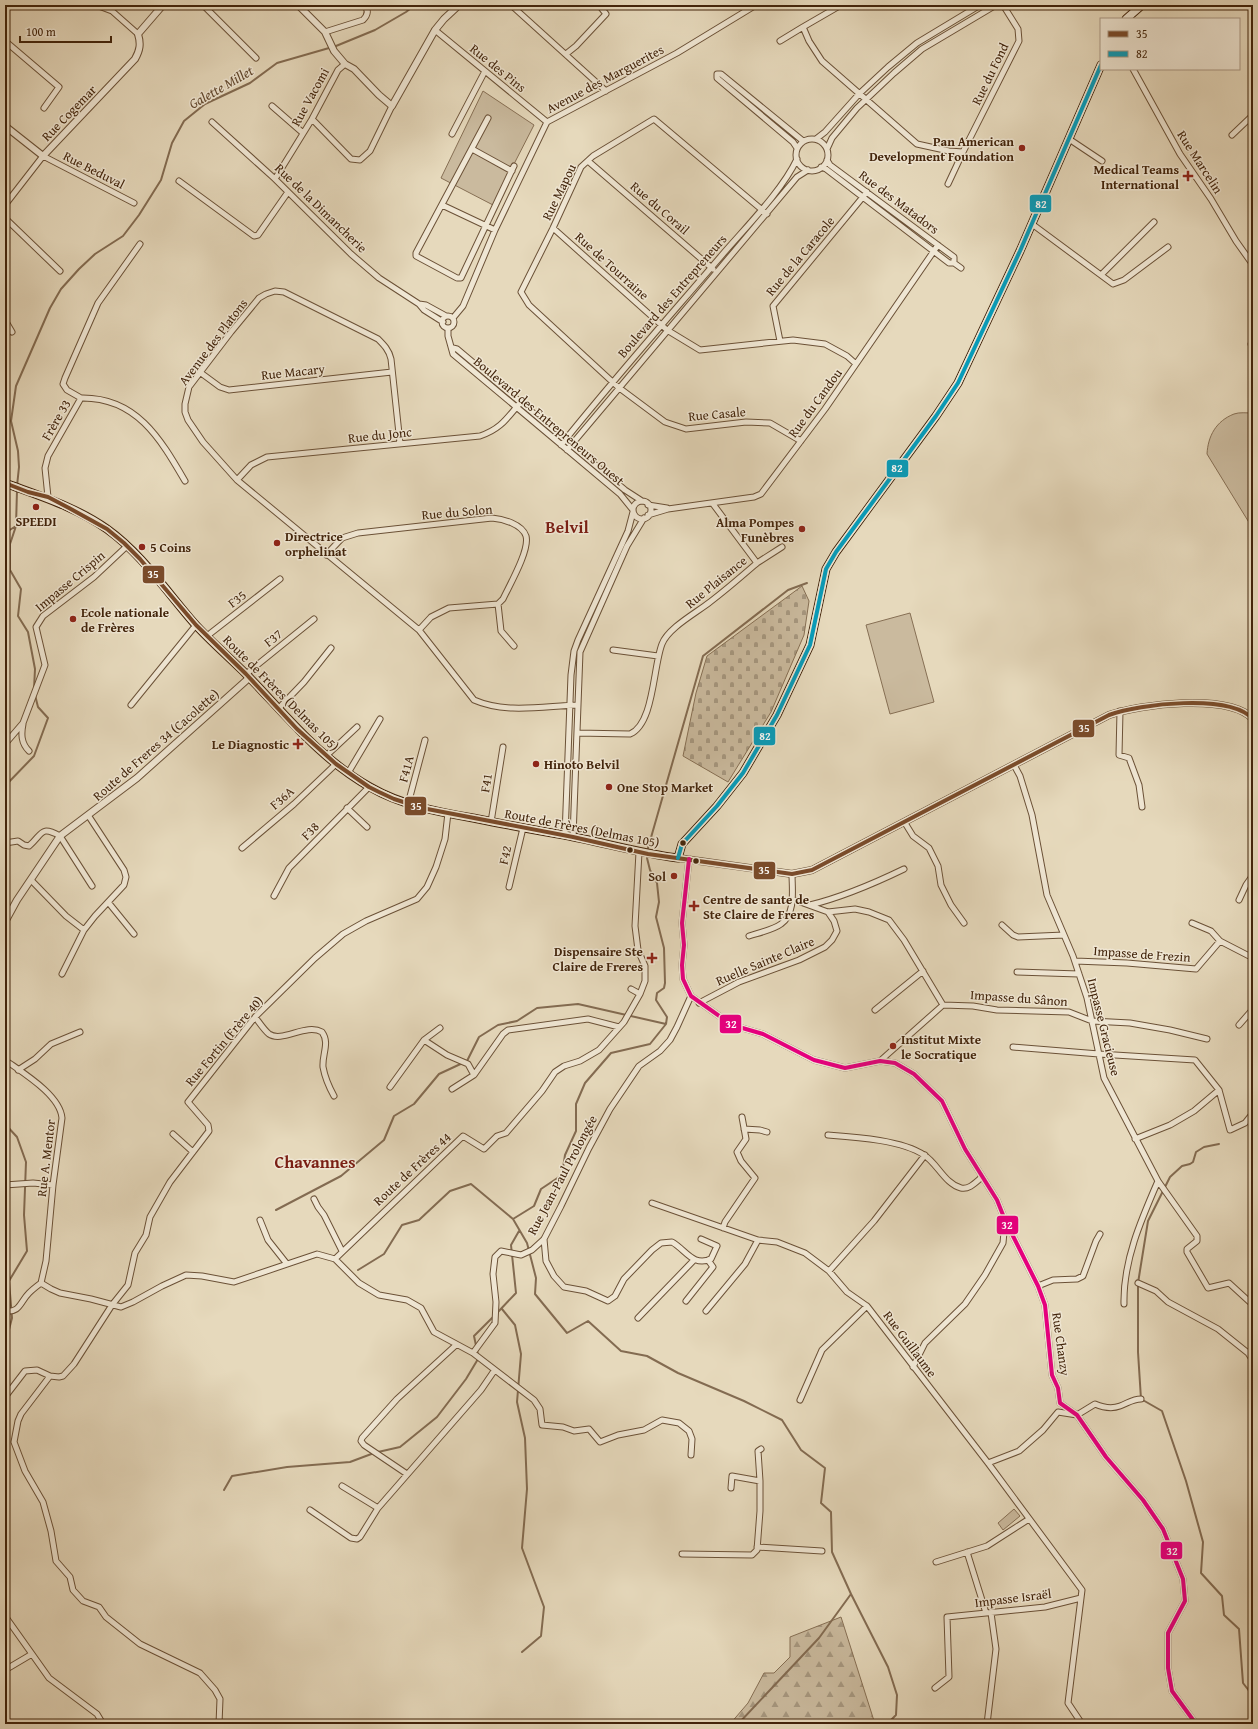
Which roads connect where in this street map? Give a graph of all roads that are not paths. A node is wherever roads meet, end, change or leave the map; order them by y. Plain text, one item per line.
1 (96, 5) edge
2 (163, 5) edge
3 (203, 5) edge
4 (298, 5) edge
5 (364, 5) edge
6 (459, 5) edge
7 (512, 5) edge
8 (599, 5) edge
9 (742, 5) edge
10 (756, 5) edge
11 (841, 5) edge
12 (980, 5) edge
13 (996, 5) edge
14 (1002, 5) edge
15 (1142, 5) edge
16 (746, 11) junction
17 (1127, 18) edge
18 (803, 28) junction
19 (435, 30) junction
20 (324, 32) junction
21 (138, 34) junction
22 (5, 41) edge
23 (780, 41) dead end
24 (566, 54) junction
25 (256, 58) dead end
26 (345, 64) junction
27 (1100, 67) edge
28 (1134, 70) edge
29 (486, 71) junction
30 (606, 91) junction
31 (859, 94) junction
32 (866, 99) junction
33 (272, 106) dead end
34 (392, 106) junction
35 (44, 108) dead end
36 (1253, 115) edge
37 (488, 118) dead end
38 (312, 119) junction
39 (212, 122) dead end
40 (547, 122) junction
41 (5, 127) edge
42 (303, 133) junction
43 (452, 134) dead end
44 (1232, 135) dead end
45 (816, 139) junction
46 (1069, 139) junction
47 (803, 142) junction
48 (797, 148) junction
49 (472, 149) junction
50 (827, 149) junction
51 (963, 152) junction
52 (43, 156) junction
53 (797, 159) junction
54 (827, 160) junction
55 (588, 161) junction
56 (1102, 161) dead end
57 (821, 167) junction
58 (808, 170) junction
59 (275, 179) junction
60 (179, 181) dead end
61 (948, 184) dead end
62 (288, 192) junction
63 (867, 192) junction
64 (863, 197) junction
65 (134, 203) dead end
66 (5, 205) edge
67 (442, 205) junction
68 (761, 209) junction
69 (767, 214) junction
70 (5, 218) edge
71 (1154, 222) dead end
72 (1032, 224) junction
73 (486, 225) junction
74 (553, 228) junction
75 (495, 230) junction
76 (140, 244) dead end
77 (938, 245) junction
78 (1168, 247) dead end
79 (934, 251) junction
80 (954, 263) junction
81 (1253, 264) edge
82 (711, 268) junction
83 (961, 268) dead end
84 (60, 271) dead end
85 (717, 272) junction
86 (1101, 275) junction
87 (418, 304) junction
88 (446, 316) junction
89 (453, 318) junction
90 (5, 320) edge
91 (442, 322) junction
92 (661, 325) junction
93 (448, 328) junction
94 (667, 330) junction
95 (12, 332) dead end
96 (1252, 338) edge
97 (780, 341) junction
98 (453, 348) junction
99 (1253, 352) edge
100 (856, 364) junction
101 (392, 372) junction
102 (201, 373) junction
103 (613, 382) junction
104 (618, 387) junction
105 (81, 398) junction
106 (518, 405) junction
107 (565, 440) junction
108 (801, 441) junction
109 (400, 443) junction
110 (561, 445) junction
111 (570, 445) junction
112 (567, 450) junction
113 (237, 480) junction
114 (185, 481) dead end
115 (6, 483) edge
116 (48, 497) junction
117 (642, 501) junction
118 (713, 504) junction
119 (648, 505) junction
120 (668, 509) junction
121 (633, 511) junction
122 (646, 517) junction
123 (622, 542) junction
124 (127, 546) junction
125 (627, 546) junction
126 (782, 547) dead end
127 (326, 554) junction
128 (757, 563) junction
129 (280, 579) dead end
130 (595, 600) junction
131 (601, 603) junction
132 (498, 604) junction
133 (314, 619) dead end
134 (196, 625) junction
135 (419, 630) junction
136 (207, 636) junction
137 (576, 643) junction
138 (582, 645) junction
139 (514, 646) dead end
140 (331, 648) dead end
141 (613, 650) dead end
142 (658, 656) junction
143 (248, 676) junction
144 (131, 705) dead end
145 (570, 705) junction
146 (577, 705) junction
147 (278, 708) junction
148 (1120, 711) junction
149 (1253, 719) edge
150 (380, 720) dead end
151 (23, 722) junction
152 (357, 727) dead end
153 (577, 733) junction
154 (425, 740) dead end
155 (5, 744) edge
156 (503, 747) dead end
157 (29, 751) dead end
158 (326, 756) junction
159 (336, 764) junction
160 (1014, 765) junction
161 (348, 773) junction
162 (568, 782) junction
163 (575, 782) junction
164 (369, 787) junction
165 (408, 804) junction
166 (1142, 807) dead end
167 (347, 808) junction
168 (448, 813) junction
169 (88, 815) junction
170 (491, 822) junction
171 (905, 823) junction
172 (368, 827) dead end
173 (523, 828) junction
174 (60, 836) junction
175 (569, 836) junction
176 (5, 844) edge
177 (242, 848) dead end
178 (639, 852) junction
179 (678, 858) junction
180 (689, 859) junction
181 (904, 869) dead end
182 (792, 874) junction
183 (1253, 875) edge
184 (31, 880) junction
185 (92, 886) dead end
186 (509, 887) dead end
187 (274, 896) dead end
188 (792, 899) junction
189 (1239, 900) dead end
190 (108, 902) junction
191 (809, 905) junction
192 (828, 912) junction
193 (5, 922) edge
194 (964, 923) dead end
195 (1192, 923) dead end
196 (1002, 925) dead end
197 (84, 930) junction
198 (134, 934) dead end
199 (1064, 935) junction
200 (748, 936) dead end
201 (1220, 941) junction
202 (1253, 958) edge
203 (1075, 961) junction
204 (923, 971) junction
205 (1017, 972) dead end
206 (62, 974) dead end
207 (1079, 974) junction
208 (631, 989) dead end
209 (640, 994) junction
210 (691, 996) junction
211 (699, 1003) junction
212 (943, 1005) junction
213 (1253, 1009) edge
214 (875, 1010) dead end
215 (255, 1017) junction
216 (1092, 1020) junction
217 (1239, 1025) dead end
218 (440, 1028) dead end
219 (619, 1028) junction
220 (80, 1032) dead end
221 (1207, 1039) dead end
222 (424, 1040) junction
223 (1013, 1047) dead end
224 (1099, 1054) junction
225 (5, 1060) edge
226 (880, 1061) junction
227 (18, 1070) junction
228 (474, 1075) junction
229 (390, 1087) dead end
230 (452, 1089) dead end
231 (1219, 1090) junction
232 (334, 1096) dead end
233 (1253, 1113) edge
234 (742, 1117) dead end
235 (744, 1129) junction
236 (767, 1132) dead end
237 (173, 1134) dead end
238 (828, 1135) dead end
239 (1135, 1139) junction
240 (193, 1152) junction
241 (925, 1155) junction
242 (982, 1177) junction
243 (1158, 1181) junction
244 (5, 1185) edge
245 (53, 1185) junction
246 (314, 1199) dead end
247 (652, 1203) dead end
248 (260, 1220) dead end
249 (1005, 1220) junction
250 (723, 1228) junction
251 (1100, 1234) dead end
252 (544, 1239) junction
253 (701, 1240) dead end
254 (758, 1240) junction
255 (342, 1251) junction
256 (335, 1259) junction
257 (694, 1260) junction
258 (708, 1260) junction
259 (287, 1264) junction
260 (829, 1271) junction
261 (41, 1283) junction
262 (1138, 1283) dead end
263 (1038, 1286) junction
264 (686, 1301) dead end
265 (1124, 1304) dead end
266 (112, 1305) junction
267 (1253, 1305) edge
268 (867, 1306) junction
269 (5, 1311) edge
270 (706, 1311) dead end
271 (638, 1318) dead end
272 (456, 1344) junction
273 (473, 1353) junction
274 (1253, 1361) edge
275 (913, 1367) junction
276 (494, 1371) junction
277 (50, 1376) junction
278 (5, 1397) edge
279 (1141, 1399) dead end
280 (800, 1400) dead end
281 (1077, 1416) junction
282 (761, 1449) dead end
283 (691, 1455) dead end
284 (988, 1463) junction
285 (407, 1474) junction
286 (760, 1480) junction
287 (342, 1486) dead end
288 (732, 1488) dead end
289 (378, 1508) junction
290 (310, 1510) dead end
291 (1029, 1519) junction
292 (757, 1547) junction
293 (822, 1551) dead end
294 (967, 1552) junction
295 (682, 1554) dead end
296 (936, 1562) dead end
297 (1081, 1598) junction
298 (989, 1613) junction
299 (5, 1616) edge
300 (32, 1654) junction
301 (5, 1670) edge
302 (935, 1688) dead end
303 (103, 1724) edge
304 (219, 1724) edge
305 (987, 1724) edge
306 (1082, 1724) edge
307 (1196, 1724) edge

1 - 21 street
2 - 21 street
3 - 25 street
4 - 20 street
5 - 20 street
6 - 19 street
7 - 24 street
8 - 24 street
9 - 16 street
10 - 16 street, Avenue des Marguerites
11 - 18 street
12 - 31 street
13 - 32 street
14 - 51 street, Rue du Fond
15 - 17 main road
16 - 30 street, Avenue des Marguerites
18 - 23 street
18 - 31 street
19 - 29 street, Rue des Pins
19 - 34 street
20 - 26 street
21 - 52 street, Rue Cogemar
22 - 35 street
24 - 30 street
26 - 34 street, Rue Vacomi
26 - 38 street, Rue Vacomi
27 - 46 main road
28 - 81 street, Rue Marcelin
29 - 40 street, Rue des Pins
29 - 43 street
30 - 40 street, Avenue des Marguerites
31 - 32 street
31 - 45 street
32 - 50 street
32 - 51 street
33 - 42 street
34 - 38 street
36 - 44 street
37 - 49 street
38 - 42 street, Rue Vacomi
39 - 59 street, Rue de la Dimancherie
40 - 75 street, Avenue des Marguerites
41 - 52 street, Rue Beduval
42 - 59 street, Rue Vacomi
45 - 47 street
45 - 50 street
46 - 56 street
46 - 72 main road
47 - 48 street
47 - 48 street
48 - 53 street
49 - 67 street
49 - 73 street
50 - 54 street
51 - 61 street, Rue du Fond
52 - 65 street, Rue Beduval
52 - 66 street, Rue Cogemar
53 - 58 street
53 - 68 street, Boulevard des Entrepreneurs
54 - 57 street
54 - 63 street, Rue des Matadors
55 - 68 street, Rue Mapou
55 - 74 street, Rue Mapou
55 - 82 street, Rue du Corail
57 - 58 street
57 - 64 street, Rue des Matadors
58 - 69 street, Boulevard des Entrepreneurs
59 - 62 street, Rue de la Dimancherie
60 - 62 street
62 - 87 street, Rue de la Dimancherie
63 - 64 street, Rue de la Caracole
63 - 77 street, Rue des Matadors
64 - 79 street, Rue des Matadors
64 - 97 street, Rue de la Caracole
67 - 73 street
67 - 73 street
68 - 69 street, Rue Mapou
68 - 82 street, Boulevard des Entrepreneurs
69 - 85 street, Boulevard des Entrepreneurs
70 - 84 street
71 - 86 street
72 - 86 street
72 - 179 main road
73 - 75 street
74 - 92 street, Rue de Tourraine
74 - 103 street, Rue Mapou
75 - 89 street, Avenue des Marguerites
76 - 105 street
77 - 79 street, Rue du Candou
77 - 80 street, Rue des Matadors
78 - 86 street
79 - 80 street, Rue des Matadors
79 - 100 street, Rue du Candou
80 - 83 street, Rue des Matadors
82 - 85 street, Rue du Corail
82 - 92 street, Boulevard des Entrepreneurs
85 - 94 street, Boulevard des Entrepreneurs
87 - 88 street, Rue de la Dimancherie
87 - 91 street, Rue de la Dimancherie
88 - 89 street
88 - 91 street
89 - 93 street, Avenue des Marguerites
90 - 95 street
91 - 93 street
92 - 94 street, Rue de Tourraine
92 - 103 street, Boulevard des Entrepreneurs
93 - 98 street, Boulevard des Entrepreneurs Ouest
94 - 97 street, Rue de Tourraine
94 - 104 street, Boulevard des Entrepreneurs
96 - 99 street
97 - 100 street, Rue de Tourraine
98 - 106 street, Boulevard des Entrepreneurs Ouest
98 - 106 street, Boulevard des Entrepreneurs Ouest
100 - 108 street, Rue du Candou
101 - 102 street, Rue Macary
101 - 102 street, Avenue des Platons
101 - 109 street, Avenue des Platons
102 - 113 street, Avenue des Platons
103 - 104 street, Rue Mapou
103 - 107 street, Boulevard des Entrepreneurs
104 - 108 street, Rue Casale
104 - 111 street, Boulevard des Entrepreneurs
105 - 114 street, Frère 33
105 - 116 street, Frère 33
106 - 107 street, Boulevard des Entrepreneurs Ouest
106 - 109 street, Rue du Jonc
106 - 110 street, Boulevard des Entrepreneurs Ouest
107 - 110 street, Boulevard des Entrepreneurs
107 - 111 street, Boulevard des Entrepreneurs Ouest
108 - 118 street, Rue du Candou
109 - 113 street, Rue du Jonc
110 - 112 street, Boulevard des Entrepreneurs Ouest
111 - 112 street, Boulevard des Entrepreneurs
111 - 117 street, Boulevard des Entrepreneurs Ouest
112 - 121 street, Boulevard des Entrepreneurs Ouest
113 - 127 street, Avenue des Platons
115 - 116 main road, Route de Frères (Delmas 105)
116 - 124 main road, Route de Frères (Delmas 105)
117 - 119 street
117 - 121 street
118 - 120 street, Rue du Candou
118 - 128 street, Rue Plaisance
119 - 120 street, Rue du Candou
119 - 122 street
120 - 122 street, Rue du Candou
121 - 122 street
121 - 123 street
122 - 125 street
123 - 125 street
123 - 130 street
124 - 134 main road, Route de Frères (Delmas 105)
124 - 151 street, Impasse Crispin
125 - 131 street
126 - 128 street
127 - 132 street, Rue du Solon
127 - 135 street, Avenue des Platons
128 - 142 street, Rue Plaisance
129 - 136 street, F35 / F35
130 - 131 street
130 - 137 street
131 - 138 street
132 - 135 street
132 - 139 street
133 - 143 street, F37 / F37
134 - 136 main road, Route de Frères (Delmas 105)
134 - 144 street
135 - 145 street, Avenue des Platons
136 - 143 main road, Route de Frères (Delmas 105)
137 - 138 street
137 - 145 street
138 - 146 street
140 - 147 street
141 - 142 street
142 - 153 street, Rue Plaisance
143 - 147 main road, Route de Frères (Delmas 105)
143 - 169 street, Route de Freres 34 (Cacolette)
145 - 146 street, Avenue des Platons
145 - 162 street
146 - 153 street
147 - 158 main road, Route de Frères (Delmas 105)
148 - 149 street
148 - 160 street
148 - 166 street
150 - 161 street
151 - 155 street, Impasse Crispin
151 - 157 street
152 - 158 street
153 - 163 street
154 - 165 street, F41A / F41A
156 - 170 street, F41 / F41
158 - 159 main road, Route de Frères (Delmas 105)
159 - 161 main road, Route de Frères (Delmas 105)
159 - 177 street, F36A / F36A
160 - 171 street
160 - 199 street, Impasse Gracieuse
161 - 164 main road, Route de Frères (Delmas 105)
162 - 163 street
162 - 175 street
163 - 175 street
164 - 165 main road, Route de Frères (Delmas 105)
164 - 167 street, F38
165 - 168 main road, Route de Frères (Delmas 105)
167 - 172 street
167 - 187 street, F38
168 - 170 main road, Route de Frères (Delmas 105)
168 - 215 street, Rue Fortin (Frère 40)
169 - 174 street, Route de Freres 34 (Cacolette)
169 - 190 street
170 - 173 main road, Route de Frères (Delmas 105)
171 - 182 street
171 - 194 street
173 - 175 main road, Route de Frères (Delmas 105)
173 - 186 street, F42
174 - 176 street
174 - 184 street, Route de Freres 34 (Cacolette)
174 - 185 street
175 - 178 main road, Route de Frères (Delmas 105)
178 - 179 main road, Route de Frères (Delmas 105)
178 - 209 street, Route de Frères 44
179 - 180 street
180 - 182 street
180 - 210 street
181 - 191 street
182 - 188 street
183 - 189 street
184 - 193 street, Route de Freres 34 (Cacolette)
184 - 197 street
188 - 191 street
188 - 200 street
190 - 197 street
190 - 198 street
191 - 192 street
192 - 204 street
192 - 211 street, Ruelle Sainte Claire
195 - 201 street
196 - 199 street
197 - 206 street
199 - 203 street, Impasse Gracieuse
201 - 202 street
201 - 203 street, Impasse de Frezin
203 - 207 street, Impasse Gracieuse
204 - 212 street
204 - 214 street
205 - 207 street
207 - 216 street, Impasse Gracieuse
208 - 209 street
209 - 219 street, Route de Frères 44
210 - 211 street, Rue Chanzy
210 - 252 street, Rue Jean-Paul Prolongée
211 - 226 street, Rue Chanzy
212 - 216 street, Impasse du Sânon
212 - 226 street
213 - 217 street
215 - 232 street
215 - 240 street, Rue Fortin (Frère 40)
216 - 221 street, Impasse du Sânon
216 - 224 street, Impasse Gracieuse
218 - 222 street
219 - 228 street
219 - 255 street, Route de Frères 44
220 - 227 street
222 - 228 street
222 - 229 street
223 - 224 street
224 - 231 street
224 - 239 street, Impasse Gracieuse
225 - 227 street, Rue A. Mentor
226 - 242 street, Rue Chanzy
227 - 245 street, Rue A. Mentor
228 - 230 street
231 - 233 street
231 - 239 street
234 - 235 street
235 - 236 street
235 - 250 street
237 - 240 street
238 - 241 street
239 - 243 street, Impasse Gracieuse
240 - 266 street, Rue Fortin (Frère 40)
241 - 242 street
241 - 260 street
242 - 249 street, Rue Chanzy
243 - 265 street
243 - 267 street, Impasse Gracieuse
244 - 245 street
245 - 261 street, Rue A. Mentor
246 - 255 street
247 - 250 street, Rue Guillaume
248 - 259 street
249 - 263 street, Rue Chanzy
249 - 275 street
250 - 254 street, Rue Guillaume
251 - 263 street
252 - 257 street
252 - 273 street, Rue Jean-Paul Prolongée
253 - 258 street
254 - 260 street, Rue Guillaume
254 - 270 street
255 - 256 street, Route de Frères 44
256 - 259 street
256 - 272 street
257 - 258 street
257 - 271 street
258 - 264 street
259 - 266 street
260 - 268 street, Rue Guillaume
261 - 266 street
261 - 269 street
262 - 274 street
263 - 281 street, Rue Chanzy
266 - 277 street, Rue Fortin (Frère 40)
268 - 275 street, Rue Guillaume
268 - 280 street
272 - 273 street
272 - 285 street
273 - 276 street
275 - 284 street, Rue Guillaume
276 - 283 street
276 - 285 street
277 - 278 street
277 - 304 street
279 - 281 street
281 - 284 street
281 - 307 street, Rue Chanzy
282 - 286 street
284 - 291 street, Rue Guillaume
285 - 289 street
286 - 288 street
286 - 292 street
287 - 289 street
289 - 290 street
291 - 294 street
291 - 297 street, Rue Guillaume
292 - 293 street
292 - 295 street
294 - 296 street
294 - 298 street
297 - 298 street, Impasse Israël
297 - 306 street
298 - 302 street, Impasse Israël
298 - 305 street
299 - 300 street
300 - 301 street
300 - 303 street

